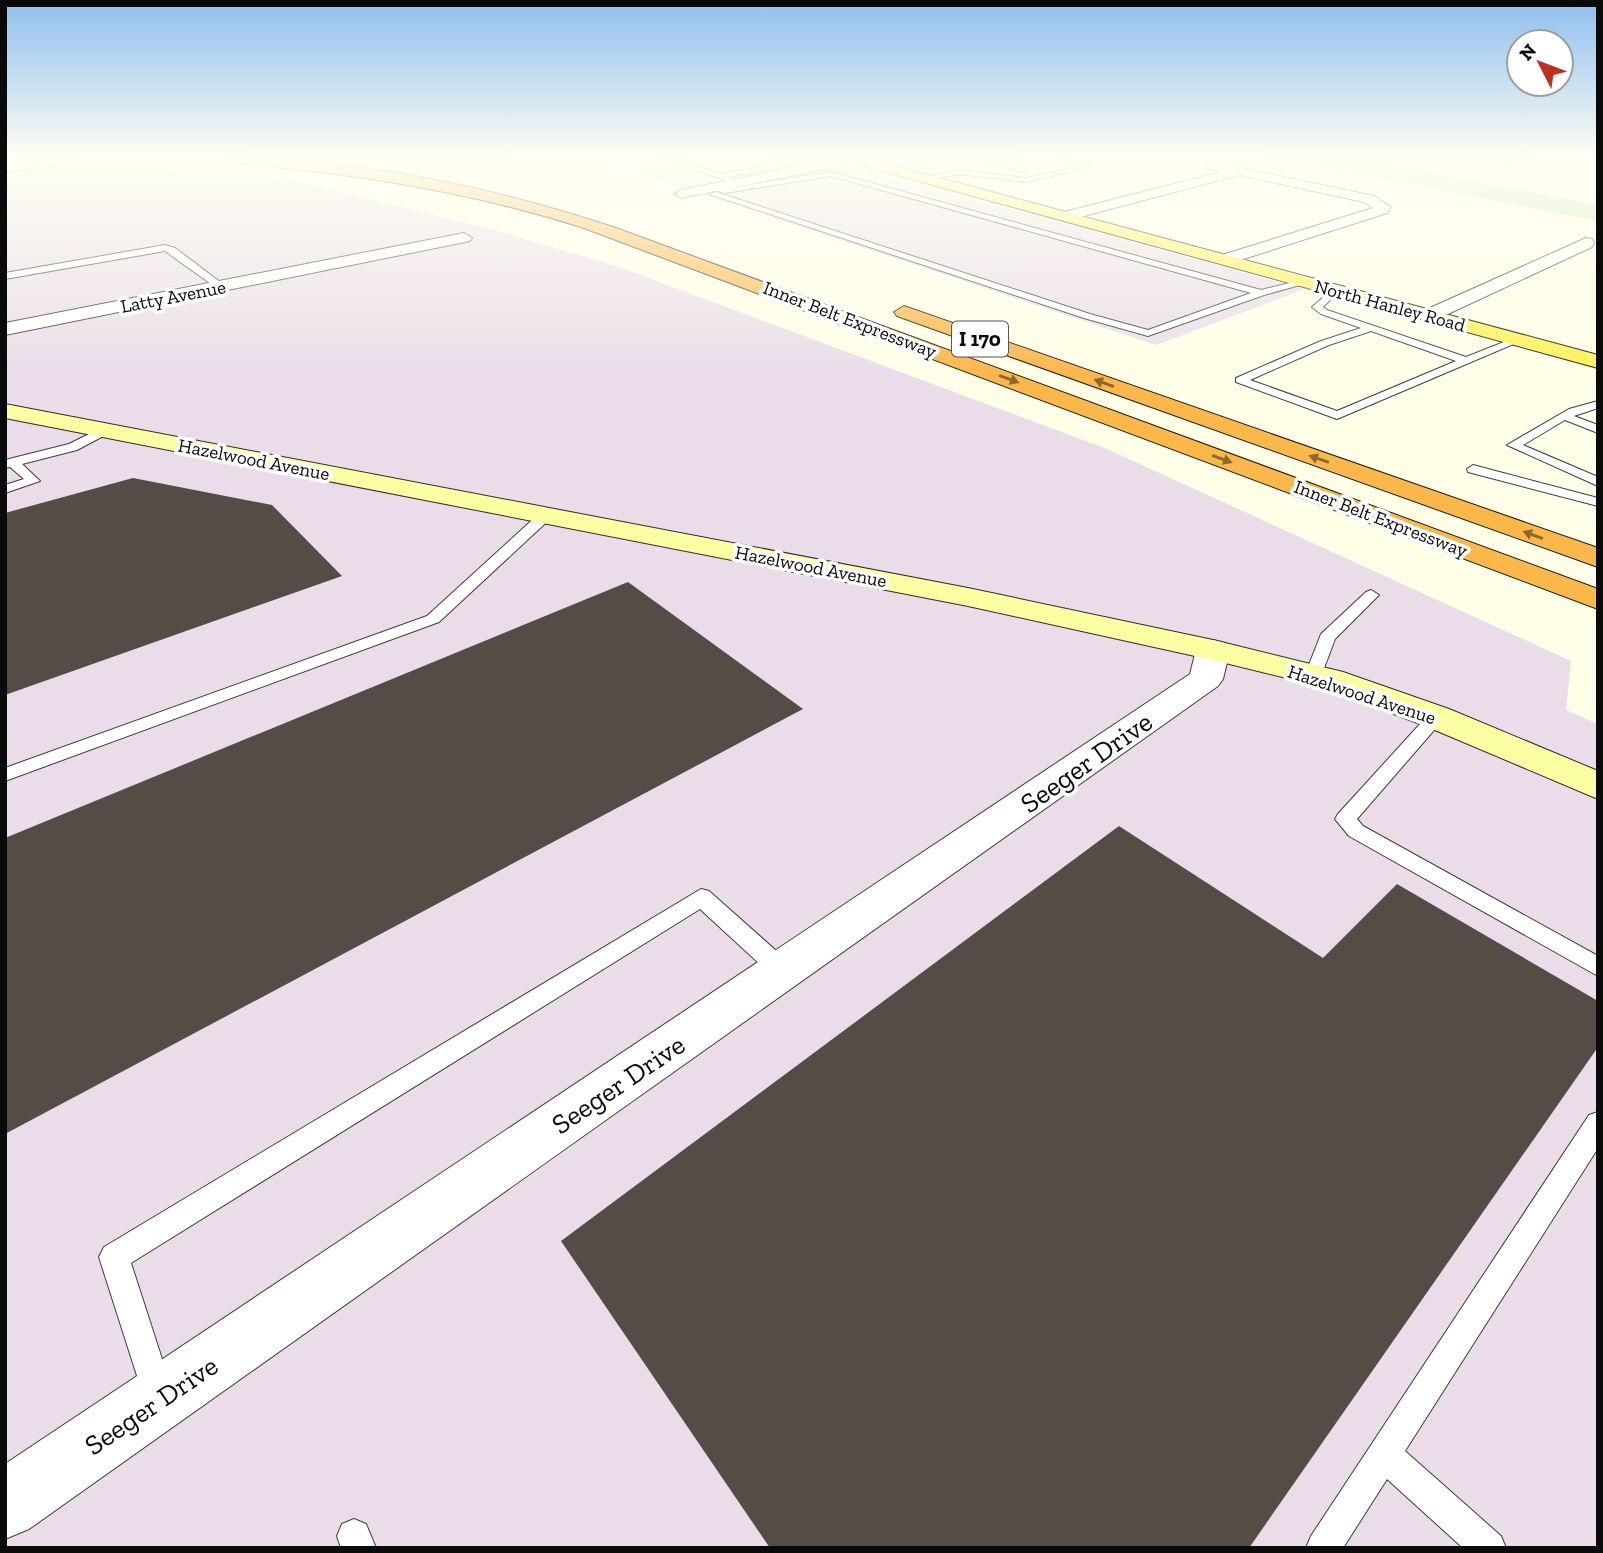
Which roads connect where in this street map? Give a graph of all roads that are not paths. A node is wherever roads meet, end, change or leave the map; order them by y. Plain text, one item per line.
1 (611, 232) edge
2 (830, 232) edge
3 (1042, 232) edge
4 (1127, 232) edge
5 (1311, 232) edge
6 (464, 238) dead end
7 (1586, 243) dead end
8 (1228, 259) junction
9 (5, 275) edge
10 (1306, 282) junction
11 (221, 286) junction
12 (1335, 290) junction
13 (1261, 293) junction
14 (886, 306) dead end
15 (1428, 316) junction
16 (1371, 328) junction
17 (5, 330) edge
18 (1514, 343) junction
19 (1466, 360) junction
20 (1598, 362) edge
21 (1598, 376) edge
22 (1598, 404) edge
23 (5, 411) edge
24 (1564, 416) junction
25 (1598, 429) edge
26 (105, 430) junction
27 (9, 463) edge
28 (1473, 469) dead end
29 (1598, 482) edge
30 (5, 489) edge
31 (1598, 502) edge
32 (547, 515) junction
33 (1598, 558) edge
34 (1371, 595) dead end
35 (1598, 600) edge
36 (1213, 650) junction
37 (1314, 675) junction
38 (1436, 717) junction
39 (5, 775) edge
40 (1598, 786) edge
41 (1598, 967) edge
42 (783, 971) junction
43 (1598, 1124) edge
44 (159, 1399) junction
45 (1384, 1454) junction
46 (5, 1505) edge
47 (1323, 1548) edge
48 (1489, 1548) edge

1 -> 35 highway, Inner Belt Expressway / I 170
2 - 13 lane
3 - 13 lane
4 - 8 main road, North Hanley Road
5 - 8 street
6 - 11 street, Latty Avenue
7 - 15 street
8 - 10 main road, North Hanley Road
9 - 11 lane
10 - 12 main road, North Hanley Road
10 - 13 lane
11 - 17 street, Latty Avenue
12 - 15 main road, North Hanley Road
12 - 16 lane
33 -> 14 highway, Inner Belt Expressway / I 170
15 - 18 main road, North Hanley Road
16 - 19 lane
16 - 19 lane
18 - 19 lane
18 - 20 main road
18 - 21 main road
22 - 24 lane
23 - 26 street, Hazelwood Avenue
24 - 25 lane
24 - 29 lane
26 - 27 lane
26 - 32 street, Hazelwood Avenue
27 - 30 lane
28 - 31 lane
32 - 36 street, Hazelwood Avenue
32 - 39 lane
34 - 37 lane
36 - 37 street, Hazelwood Avenue
36 - 42 street, Seeger Drive
37 - 38 street, Hazelwood Avenue
38 - 40 street, Hazelwood Avenue
38 - 41 lane
42 - 44 street, Seeger Drive
42 - 44 lane
43 - 45 lane
44 - 46 street, Seeger Drive
45 - 47 lane
45 - 48 lane

